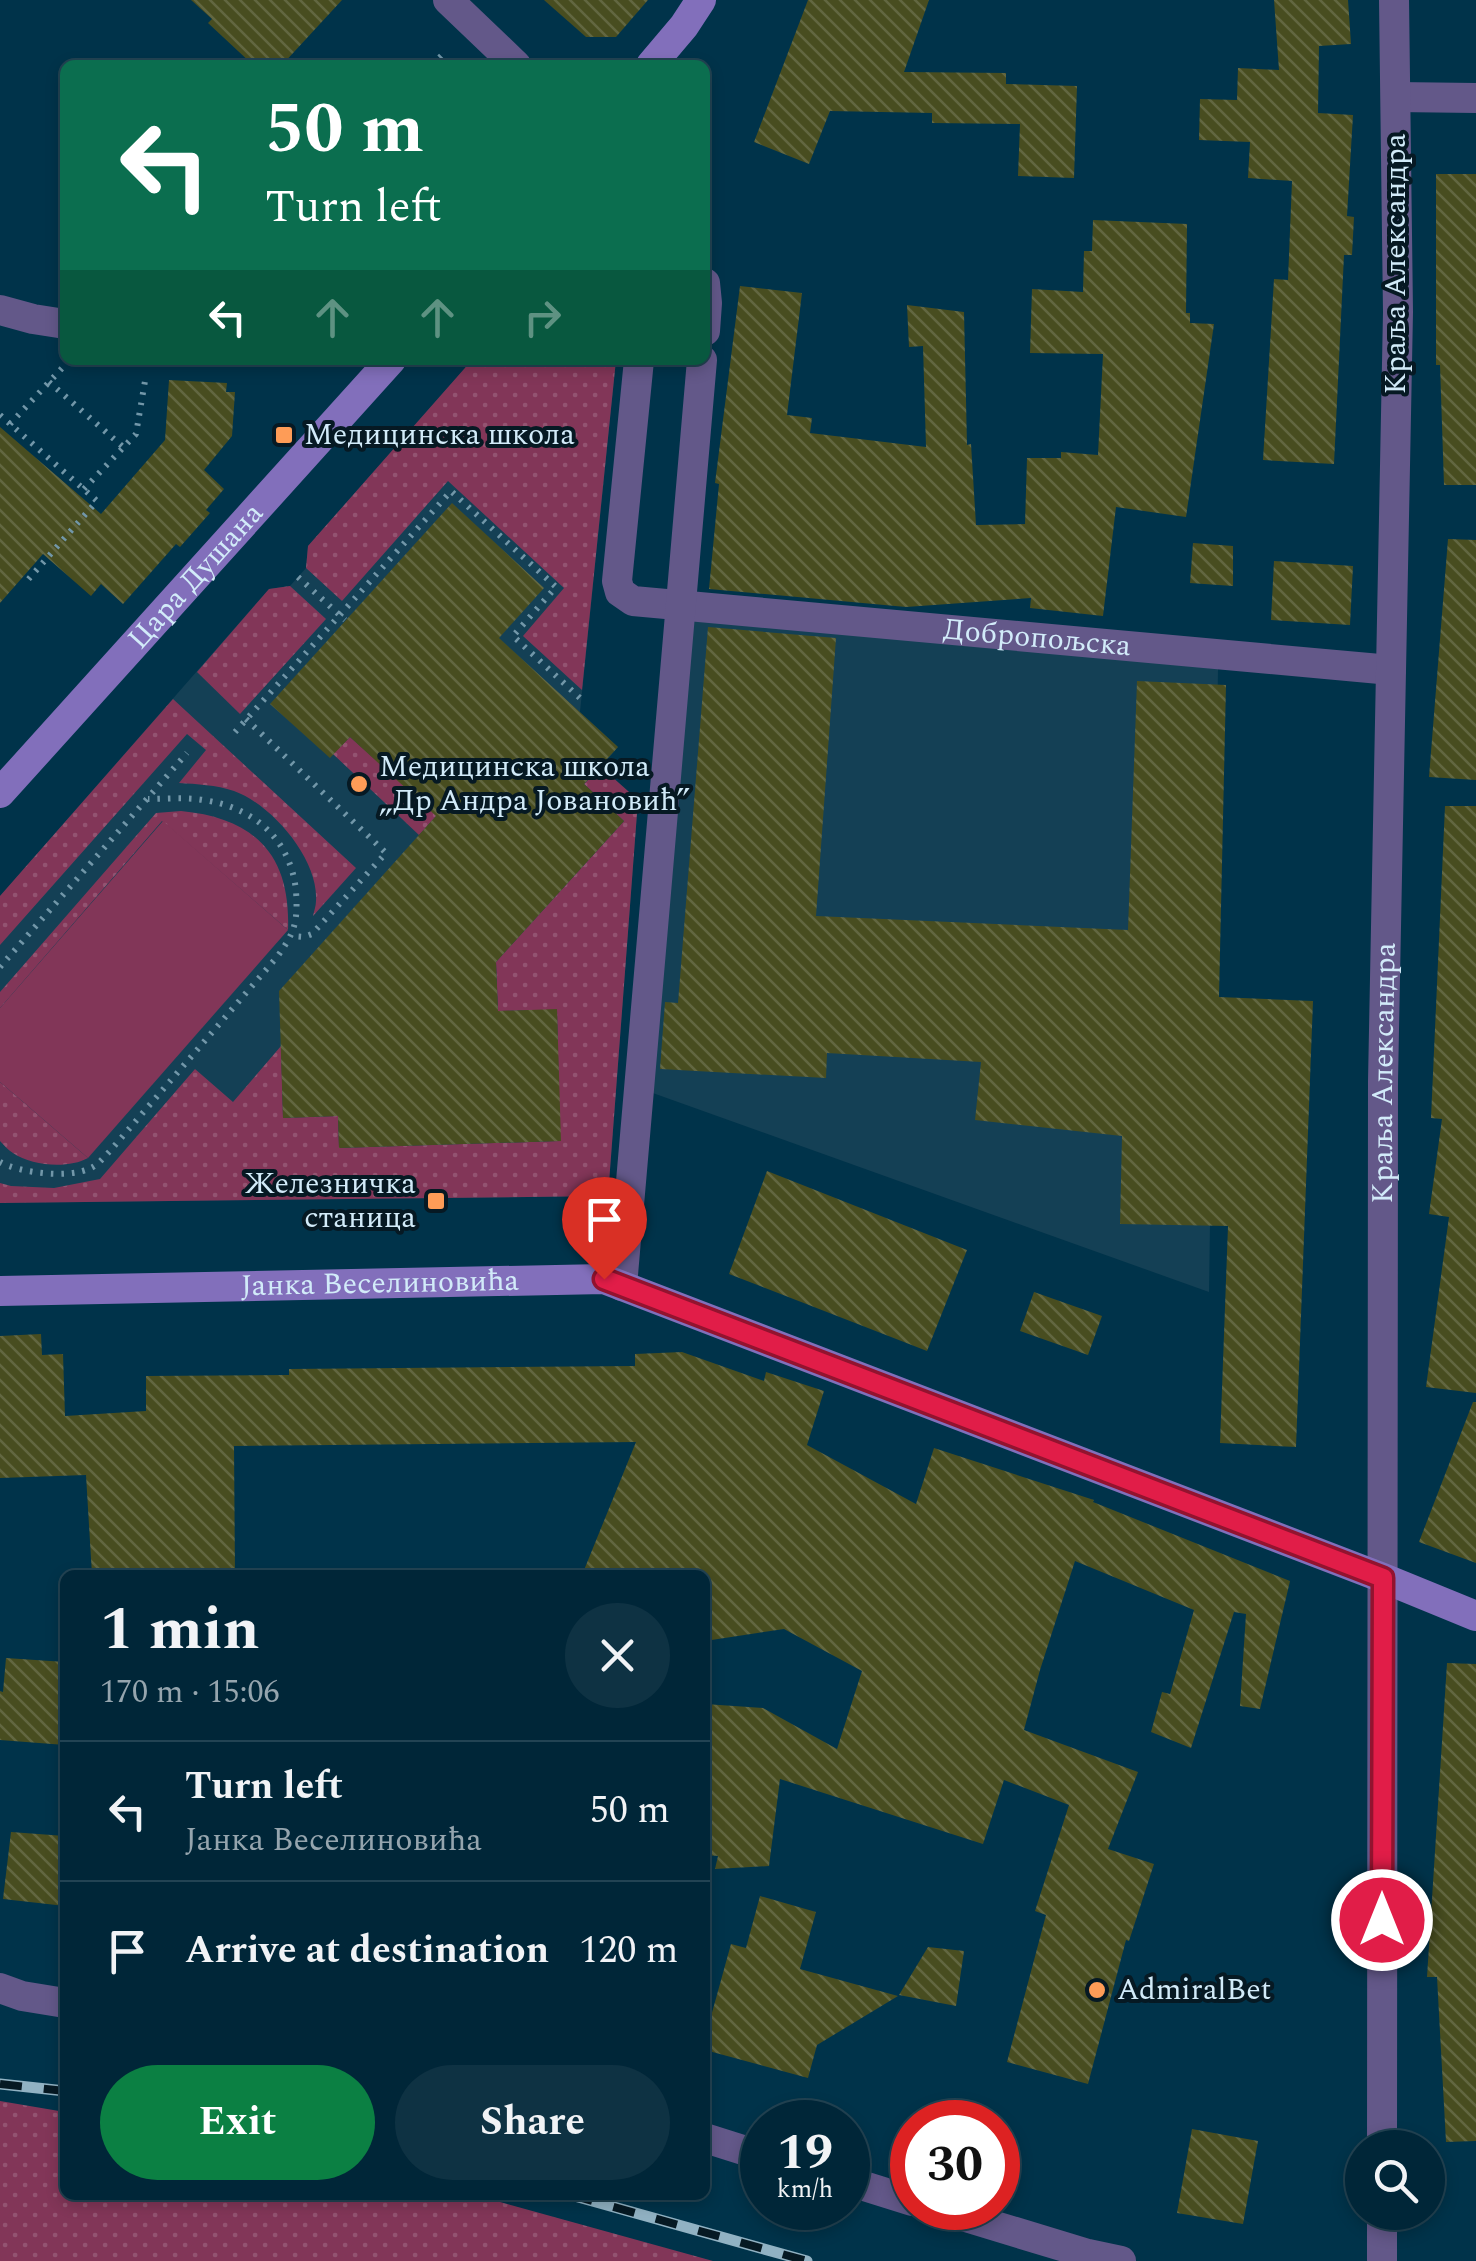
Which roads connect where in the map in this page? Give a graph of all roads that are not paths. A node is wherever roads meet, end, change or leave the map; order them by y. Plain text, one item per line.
1 (448, 0) edge
2 (701, 0) edge
3 (1394, 0) edge
4 (511, 60) edge
5 (655, 60) edge
6 (1396, 97) junction
7 (1476, 98) edge
8 (0, 310) edge
9 (60, 323) edge
10 (386, 365) edge
11 (639, 365) edge
12 (702, 365) edge
13 (681, 606) junction
14 (1391, 670) junction
15 (0, 793) edge
16 (622, 1286) junction
17 (0, 1291) edge
18 (1383, 1578) junction
19 (1476, 1616) edge
20 (0, 1988) edge
21 (60, 2003) edge
22 (1382, 2130) edge
23 (710, 2140) edge
24 (740, 2149) edge
25 (1009, 2230) edge
26 (1382, 2230) edge
27 (1120, 2261) edge
28 (1382, 2261) edge

1 - 4 street
2 - 5 main road
3 - 6 street, Краља Александра
6 - 7 street
6 - 14 street, Краља Александра
8 - 9 street
10 - 15 main road, Цара Душана
11 - 13 street, Добропољска
12 - 13 street
13 - 14 street, Добропољска
13 - 16 street
14 - 18 street, Краља Александра
16 - 17 main road, Јанка Веселиновића
16 - 18 main road, Јанка Веселиновића
18 - 19 main road, Јанка Веселиновића
18 - 22 street, Краља Александра
20 - 21 street
23 - 24 street
25 - 27 street
26 - 28 street

